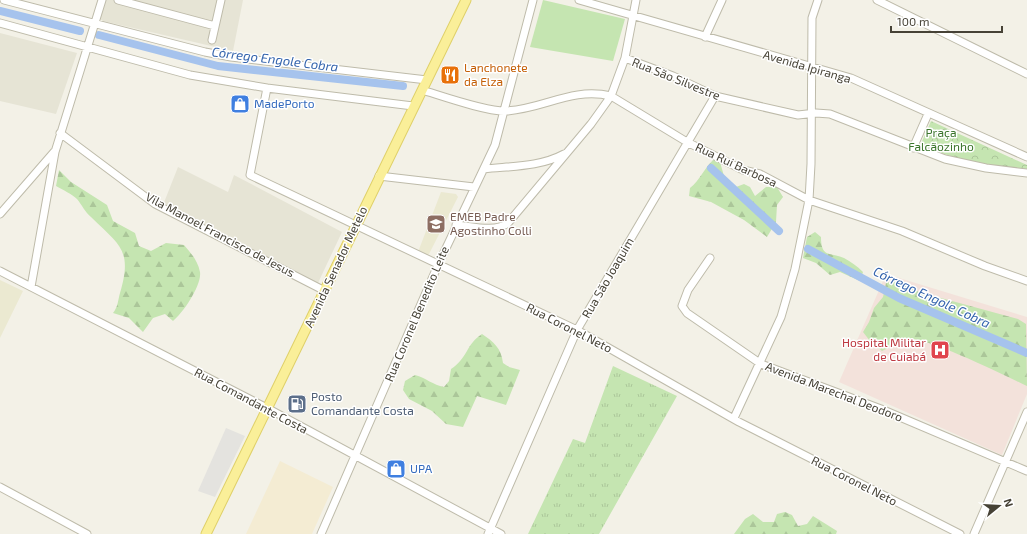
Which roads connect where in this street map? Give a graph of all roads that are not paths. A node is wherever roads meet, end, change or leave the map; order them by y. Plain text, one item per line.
1 (4, 0) edge
2 (102, 0) edge
3 (118, 0) edge
4 (221, 0) edge
5 (466, 0) edge
6 (533, 0) edge
7 (579, 0) edge
8 (636, 0) edge
9 (722, 0) edge
10 (818, 0) edge
11 (878, 0) edge
12 (633, 16) junction
13 (0, 23) edge
14 (95, 24) junction
15 (215, 26) junction
16 (705, 38) junction
17 (212, 40) dead end
18 (88, 47) junction
19 (625, 58) junction
20 (811, 68) junction
21 (1027, 74) edge
22 (427, 80) junction
23 (267, 88) junction
24 (422, 90) junction
25 (611, 96) junction
26 (715, 96) junction
27 (413, 106) junction
28 (504, 112) junction
29 (811, 114) junction
30 (928, 114) junction
31 (60, 133) junction
32 (687, 142) junction
33 (913, 148) junction
34 (55, 152) junction
35 (567, 152) junction
36 (1027, 157) edge
37 (484, 169) junction
38 (1027, 173) edge
39 (379, 176) junction
40 (474, 187) junction
41 (809, 200) junction
42 (0, 214) edge
43 (355, 225) junction
44 (456, 225) junction
45 (710, 258) dead end
46 (438, 265) junction
47 (0, 271) edge
48 (1027, 281) edge
49 (31, 287) junction
50 (325, 291) junction
51 (578, 330) junction
52 (761, 364) junction
53 (267, 408) junction
54 (1027, 412) edge
55 (734, 418) junction
56 (356, 456) junction
57 (1006, 462) junction
58 (1027, 471) edge
59 (0, 487) edge
60 (489, 531) edge
61 (87, 534) edge
62 (206, 534) edge
63 (321, 534) edge
64 (501, 534) edge
65 (960, 534) edge
66 (974, 534) edge

1 - 14 street
2 - 14 street
3 - 15 street
4 - 15 street
5 - 22 main road, Avenida Senador Metelo
6 - 28 street, Rua Coronel Benedito Leite
7 - 12 street, Avenida Ipiranga
8 - 12 street
9 - 16 street
10 - 20 street
11 - 21 street
12 - 16 street, Avenida Ipiranga
12 - 19 street
13 - 18 street
14 - 18 street
14 - 22 street
15 - 17 street
16 - 20 street, Avenida Ipiranga
18 - 23 street
18 - 31 street
19 - 25 street
19 - 26 street, Rua São Silvestre
20 - 29 street
20 - 30 street, Avenida Ipiranga
22 - 24 main road, Avenida Senador Metelo
23 - 27 street
23 - 43 street, Rua Coronel Neto
24 - 27 main road, Avenida Senador Metelo
24 - 28 street, Rua Rui Barbosa
25 - 28 street, Rua Rui Barbosa
25 - 32 street, Rua Rui Barbosa
25 - 35 street
26 - 29 street, Rua São Silvestre
26 - 32 street, Rua São Joaquim
27 - 39 main road, Avenida Senador Metelo
28 - 37 street, Rua Coronel Benedito Leite
29 - 33 street, Rua São Silvestre
29 - 41 street
30 - 33 street
30 - 36 street, Avenida Ipiranga
31 - 34 street
31 - 50 street, Vila Manoel Francisco de Jesus
32 - 41 street, Rua Rui Barbosa
32 - 51 street, Rua São Joaquim
33 - 38 street, Rua São Silvestre
34 - 42 street
34 - 49 street
35 - 37 street
35 - 44 street
37 - 40 street, Rua Coronel Benedito Leite
39 - 40 street
39 - 43 main road, Avenida Senador Metelo
40 - 44 street, Rua Coronel Benedito Leite
41 - 48 street, Rua Rui Barbosa
41 - 52 street
43 - 46 street, Rua Coronel Neto
43 - 50 main road, Avenida Senador Metelo
44 - 46 street, Rua Coronel Benedito Leite
45 - 52 street, Avenida Marechal Deodoro
46 - 51 street, Rua Coronel Neto
46 - 56 street, Rua Coronel Benedito Leite
47 - 49 street, Rua Comandante Costa
49 - 53 street, Rua Comandante Costa
50 - 53 main road, Avenida Senador Metelo
51 - 55 street, Rua Coronel Neto
51 - 60 street, Rua São Joaquim
52 - 55 street
52 - 57 street, Avenida Marechal Deodoro
53 - 56 street, Rua Comandante Costa
53 - 62 main road, Avenida Senador Metelo
54 - 57 street
55 - 65 street, Rua Coronel Neto
56 - 60 street, Rua Comandante Costa
56 - 63 street, Rua Coronel Benedito Leite
57 - 58 street, Avenida Marechal Deodoro
57 - 66 street
59 - 61 street
60 - 64 street, Rua Comandante Costa

